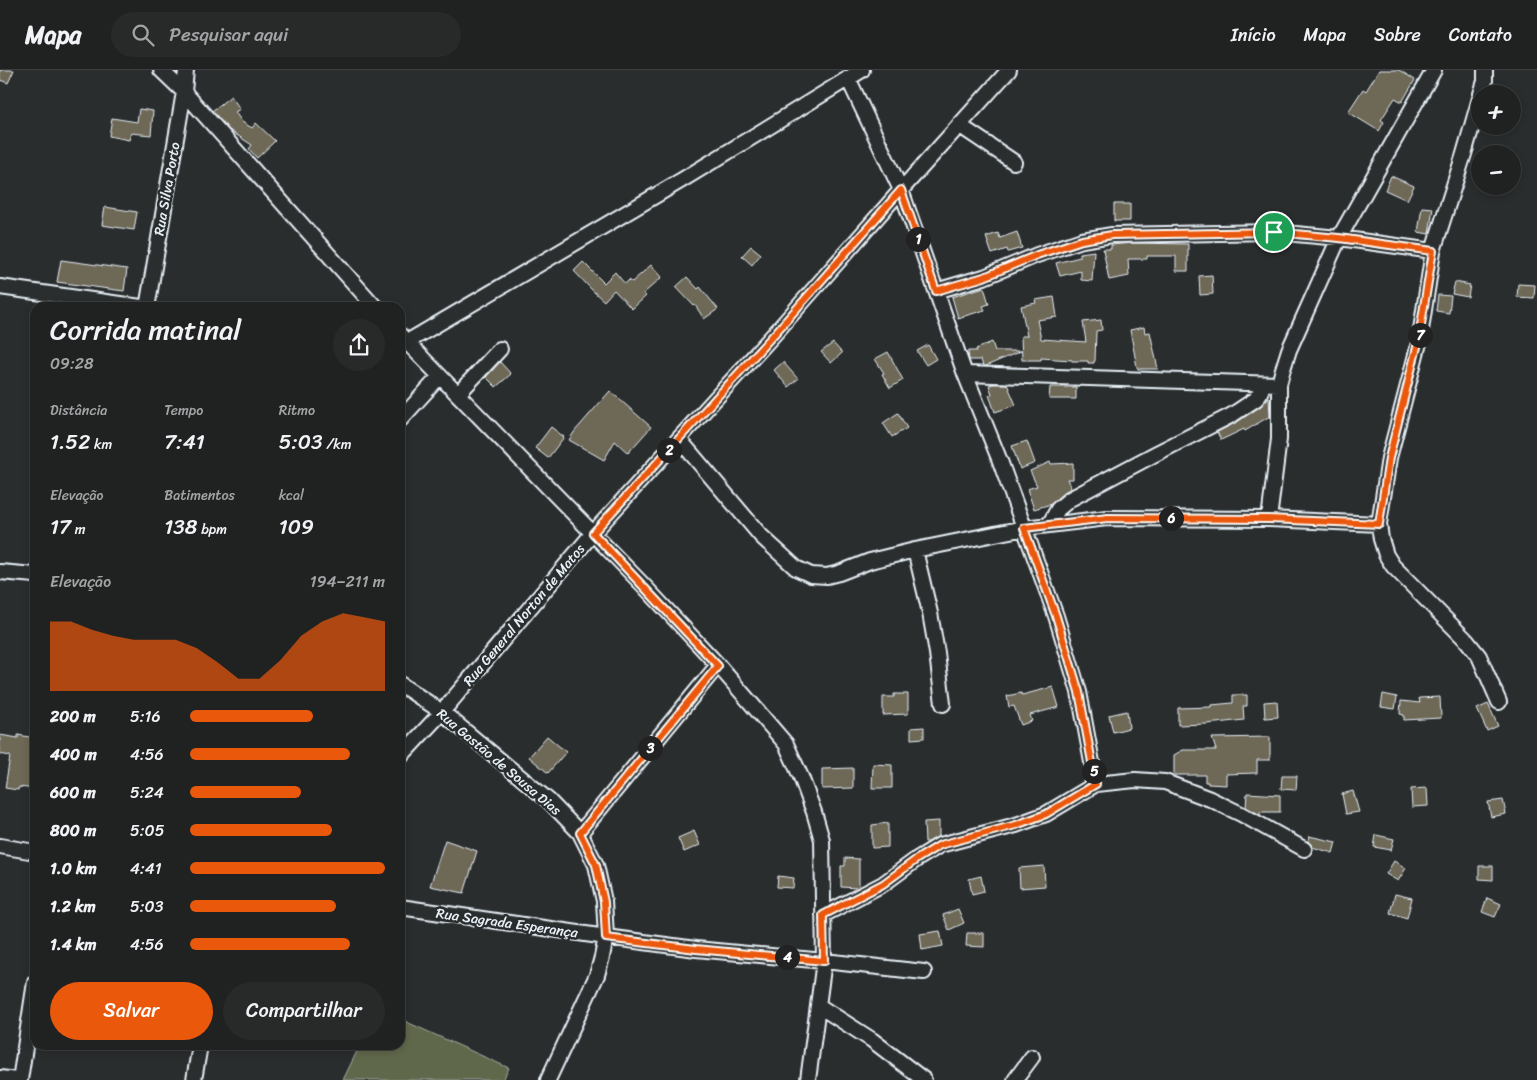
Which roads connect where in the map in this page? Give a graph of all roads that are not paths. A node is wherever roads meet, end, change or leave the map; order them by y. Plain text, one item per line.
1 (162, 70) edge
2 (186, 70) edge
3 (862, 70) edge
4 (1009, 70) edge
5 (1434, 70) edge
6 (1485, 70) edge
7 (848, 78) junction
8 (1484, 85) edge
9 (184, 92) junction
10 (959, 125) junction
11 (1471, 130) edge
12 (1014, 162) dead end
13 (901, 190) junction
14 (1339, 238) junction
15 (1433, 251) junction
16 (0, 287) edge
17 (936, 291) junction
18 (110, 302) edge
19 (148, 302) edge
20 (371, 302) edge
21 (405, 338) edge
22 (405, 343) edge
23 (500, 349) dead end
24 (965, 374) junction
25 (440, 376) junction
26 (1263, 384) junction
27 (1280, 384) junction
28 (458, 394) junction
29 (405, 414) edge
30 (679, 439) junction
31 (1269, 519) junction
32 (1379, 524) junction
33 (1049, 525) junction
34 (1024, 528) junction
35 (593, 533) junction
36 (915, 550) junction
37 (0, 572) edge
38 (30, 575) edge
39 (718, 666) junction
40 (405, 687) edge
41 (1500, 702) dead end
42 (943, 704) dead end
43 (442, 712) junction
44 (405, 752) edge
45 (1096, 784) junction
46 (580, 833) junction
47 (0, 846) edge
48 (1304, 849) dead end
49 (30, 851) edge
50 (405, 908) edge
51 (823, 915) junction
52 (606, 938) junction
53 (824, 961) junction
54 (924, 972) dead end
55 (819, 1006) junction
56 (30, 1015) edge
57 (199, 1050) edge
58 (1032, 1057) dead end
59 (0, 1078) edge
60 (16, 1080) edge
61 (20, 1080) edge
62 (194, 1080) edge
63 (548, 1080) edge
64 (808, 1080) edge
65 (924, 1080) edge
66 (1015, 1080) edge

1 - 9 street
2 - 9 street, Rua Silva Porto
3 - 7 street
4 - 10 street, Rua General Norton de Matos
5 - 14 street
6 - 8 street
7 - 13 street
7 - 21 street
9 - 19 street, Rua Silva Porto
9 - 20 street
10 - 12 street
10 - 13 street, Rua General Norton de Matos
11 - 15 street
13 - 17 street
13 - 30 street, Rua General Norton de Matos
14 - 15 street
14 - 17 street
14 - 27 street
15 - 32 street
16 - 18 street
17 - 24 street
22 - 25 street
23 - 28 street
24 - 26 street
24 - 34 street
25 - 28 street
25 - 29 street
26 - 27 street
26 - 33 street
27 - 31 street
28 - 35 street
30 - 35 street, Rua General Norton de Matos
30 - 36 street
31 - 32 street
31 - 33 street
32 - 41 street
33 - 34 street
34 - 36 street
34 - 45 street
35 - 39 street
35 - 43 street, Rua General Norton de Matos
36 - 42 street
37 - 38 street
39 - 46 street
39 - 51 street
40 - 43 street, Rua Gastão de Sousa Dias
43 - 44 street, Rua General Norton de Matos
43 - 46 street, Rua Gastão de Sousa Dias
45 - 48 street
45 - 51 street
46 - 52 street, Rua Gastão de Sousa Dias
47 - 49 street
50 - 52 street, Rua Sagrada Esperança
51 - 53 street
52 - 53 street, Rua Sagrada Esperança
52 - 63 street, Rua Gastão de Sousa Dias
53 - 54 street, Rua Sagrada Esperança
53 - 55 street
55 - 64 street
55 - 65 street
56 - 61 street
57 - 62 street
58 - 66 street
59 - 60 street

